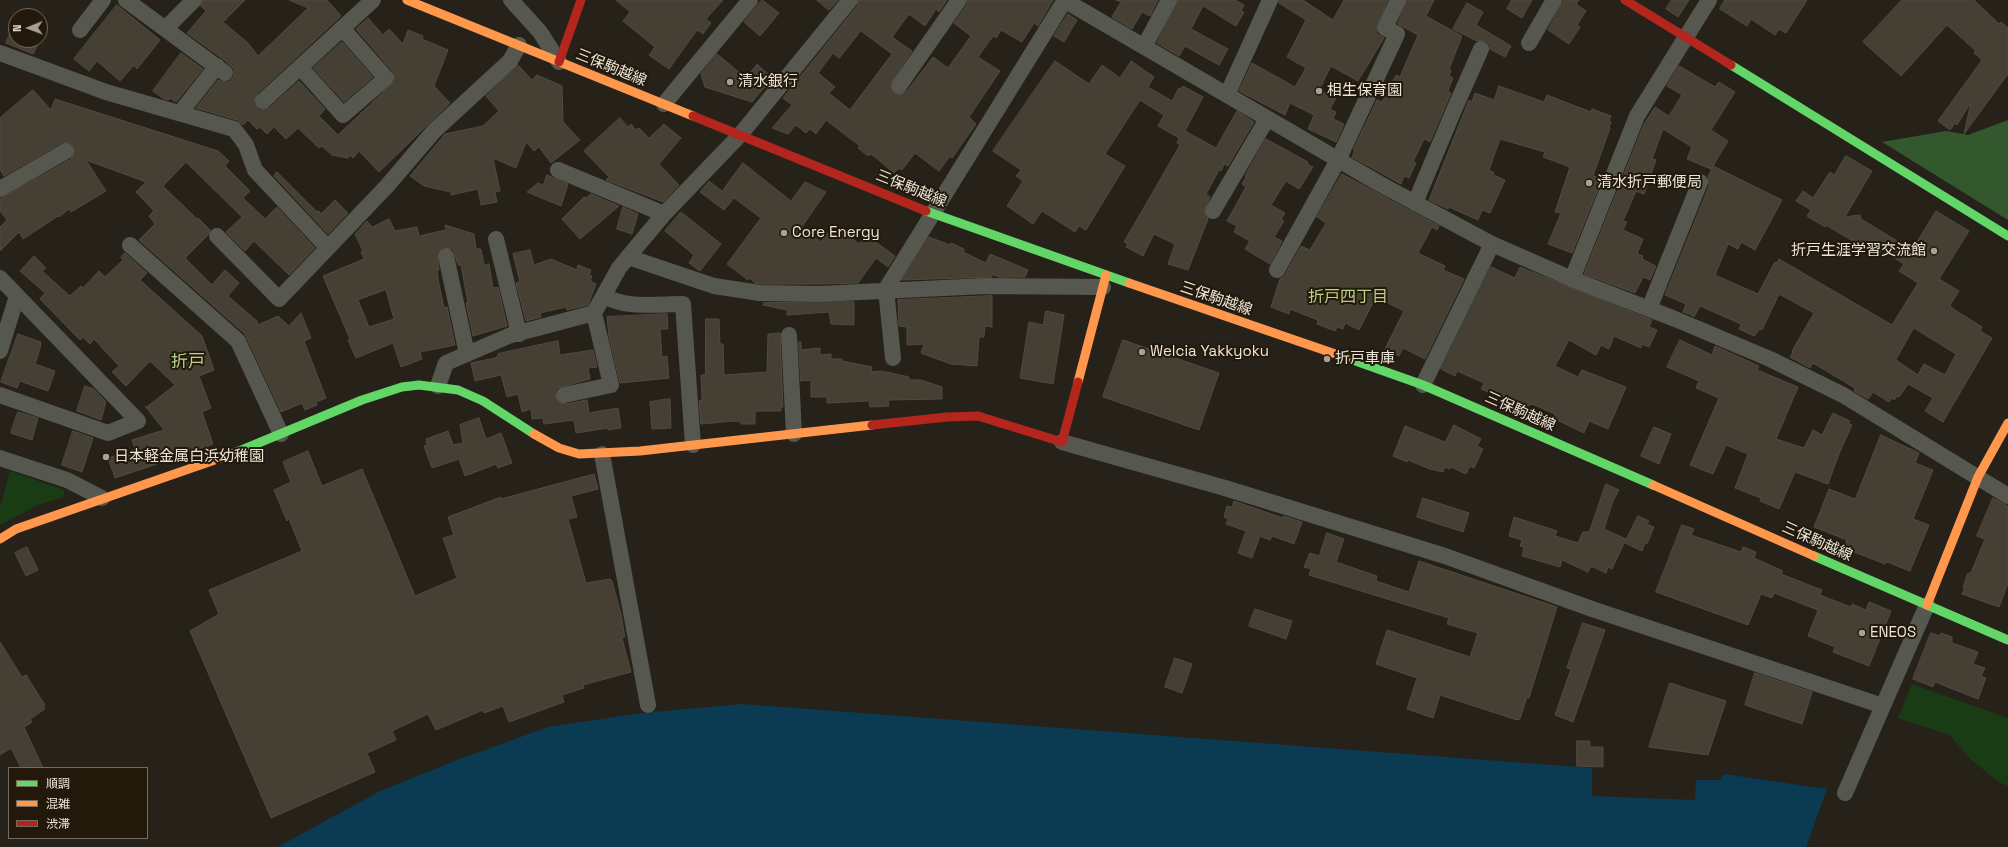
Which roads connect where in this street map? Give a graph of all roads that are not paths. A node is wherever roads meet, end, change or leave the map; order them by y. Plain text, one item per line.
1 (103, 0) edge
2 (126, 0) edge
3 (194, 0) edge
4 (374, 0) edge
5 (407, 0) edge
6 (511, 0) edge
7 (581, 0) edge
8 (750, 0) edge
9 (850, 0) edge
10 (959, 0) edge
11 (1064, 0) edge
12 (1169, 0) edge
13 (1270, 0) edge
14 (1398, 0) edge
15 (1554, 0) edge
16 (1625, 0) edge
17 (1709, 0) edge
18 (166, 28) junction
19 (342, 28) junction
20 (80, 30) dead end
21 (1687, 38) junction
22 (1529, 43) dead end
23 (518, 45) junction
24 (1144, 47) junction
25 (1482, 49) dead end
26 (0, 53) edge
27 (560, 62) junction
28 (300, 67) junction
29 (899, 86) dead end
30 (1227, 95) junction
31 (263, 101) dead end
32 (664, 104) junction
33 (180, 113) junction
34 (1267, 119) junction
35 (740, 135) junction
36 (66, 151) dead end
37 (1338, 160) junction
38 (558, 170) dead end
39 (1700, 182) dead end
40 (0, 189) edge
41 (1416, 203) junction
42 (1213, 211) dead end
43 (932, 213) junction
44 (664, 214) junction
45 (217, 236) dead end
46 (2008, 236) edge
47 (496, 239) dead end
48 (1492, 244) junction
49 (130, 245) dead end
50 (328, 248) junction
51 (446, 256) dead end
52 (628, 257) junction
53 (1277, 270) dead end
54 (0, 278) edge
55 (1572, 279) junction
56 (1105, 281) junction
57 (886, 289) junction
58 (17, 296) junction
59 (604, 296) junction
60 (1649, 309) junction
61 (594, 313) junction
62 (519, 334) junction
63 (789, 335) dead end
64 (0, 351) edge
65 (467, 354) junction
66 (893, 358) dead end
67 (1423, 385) junction
68 (438, 386) junction
69 (0, 395) edge
70 (564, 395) dead end
71 (2008, 423) edge
72 (281, 434) junction
73 (794, 434) junction
74 (1062, 442) junction
75 (693, 445) junction
76 (602, 454) junction
77 (0, 458) edge
78 (1978, 478) junction
79 (2008, 496) edge
80 (102, 498) junction
81 (0, 539) edge
82 (1927, 605) junction
83 (2008, 640) edge
84 (648, 705) dead end
85 (1883, 706) junction
86 (1845, 793) dead end

1 - 20 street
2 - 18 street
3 - 18 street
4 - 19 street
5 - 23 street, 三保駒越線
6 - 27 street
7 - 27 street
8 - 32 street
9 - 35 street
10 - 29 street
11 - 24 street
11 - 43 street
12 - 24 street
13 - 30 street
14 - 37 street
15 - 22 street
16 - 21 street
17 - 21 street
18 - 33 street
19 - 28 street
19 - 28 street
21 - 46 street
21 - 55 street
23 - 27 street, 三保駒越線
23 - 50 street
24 - 30 street
25 - 41 street
26 - 33 street
27 - 32 street, 三保駒越線
28 - 31 street
30 - 34 street
32 - 35 street, 三保駒越線
33 - 50 street
34 - 37 street
34 - 42 street
35 - 43 street, 三保駒越線
35 - 44 street
36 - 40 street
37 - 41 street
37 - 53 street
38 - 44 street
39 - 60 street
41 - 48 street
43 - 56 street, 三保駒越線
43 - 57 street
44 - 52 street
45 - 50 street
47 - 62 street
48 - 55 street
48 - 67 street
49 - 72 street
51 - 65 street
52 - 57 street
52 - 59 street
54 - 58 street
55 - 60 street
56 - 57 street
56 - 67 street, 三保駒越線
56 - 74 street
57 - 66 street
58 - 64 street
58 - 69 street
59 - 61 street
59 - 75 street
60 - 78 street
61 - 62 street
61 - 70 street
62 - 65 street
63 - 73 street
65 - 68 street
67 - 82 street, 三保駒越線
68 - 72 street
68 - 76 street
71 - 78 street
72 - 80 street
73 - 74 street
73 - 75 street
74 - 85 street
75 - 76 street
76 - 84 street
77 - 80 street
78 - 79 street
78 - 82 street
80 - 81 street
82 - 83 street, 三保駒越線
82 - 85 street
85 - 86 street

